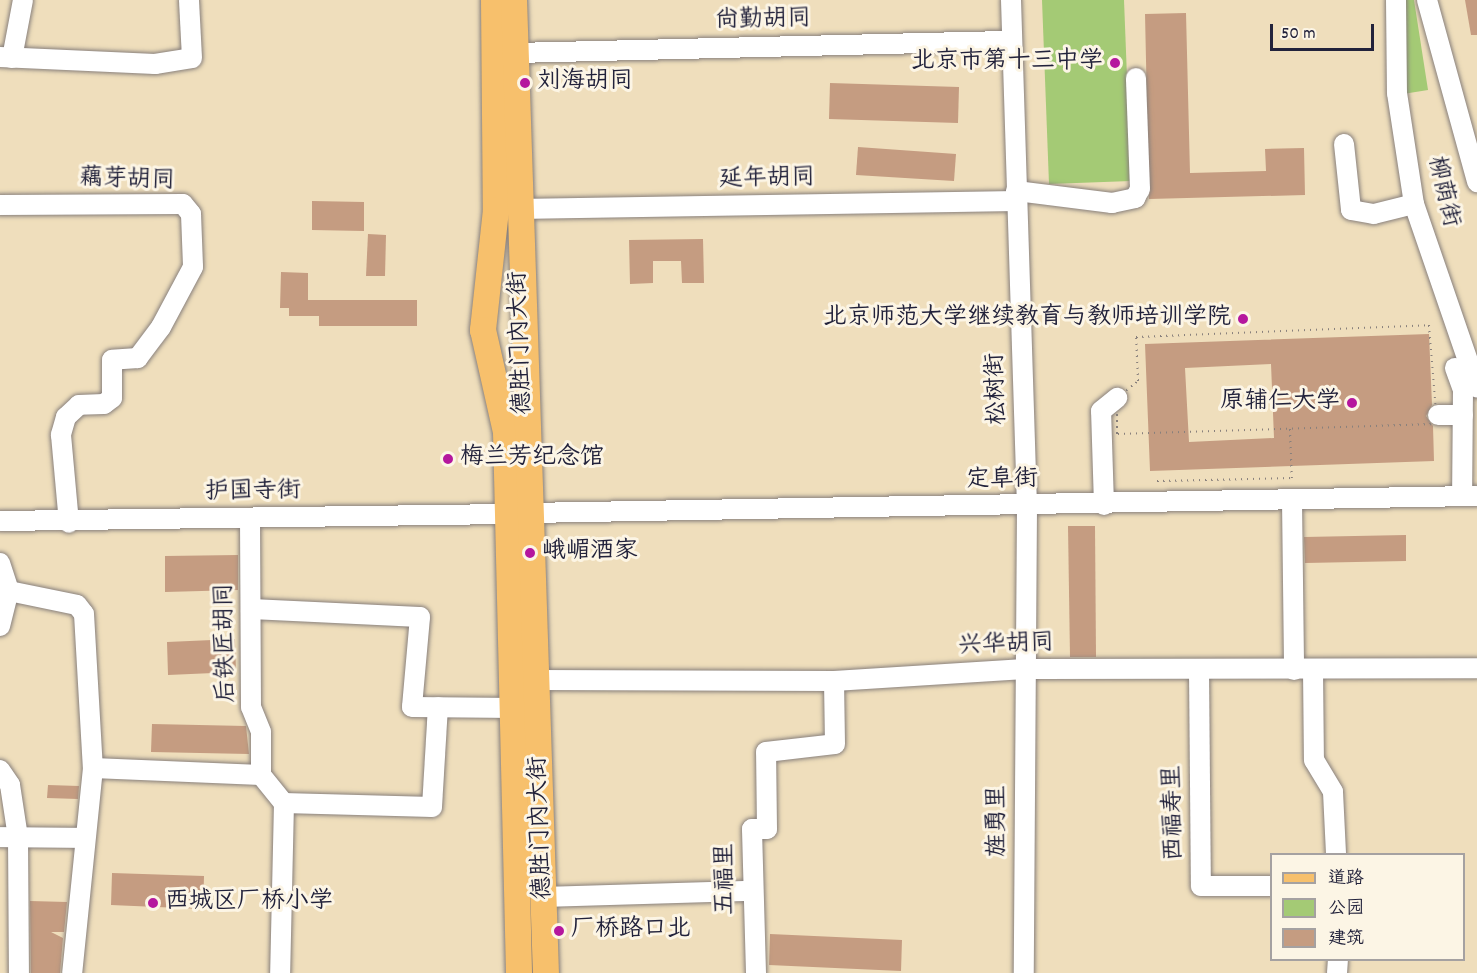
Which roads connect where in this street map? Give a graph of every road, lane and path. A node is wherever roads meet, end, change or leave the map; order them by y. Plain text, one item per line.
1 (23, 0) edge
2 (189, 0) edge
3 (494, 0) edge
4 (514, 0) edge
5 (1011, 0) edge
6 (1396, 0) edge
7 (1427, 0) edge
8 (1012, 41) junction
9 (515, 53) junction
10 (6, 58) edge
11 (1136, 78) dead end
12 (1344, 144) dead end
13 (1477, 182) edge
14 (1016, 196) junction
15 (1414, 204) junction
16 (0, 205) edge
17 (506, 209) junction
18 (1455, 368) dead end
19 (1477, 387) edge
20 (1117, 398) junction
21 (1463, 415) junction
22 (1438, 416) junction
23 (1290, 429) junction
24 (516, 432) junction
25 (1292, 478) junction
26 (1157, 481) dead end
27 (1470, 496) edge
28 (1292, 500) junction
29 (1104, 505) junction
30 (1027, 507) junction
31 (517, 514) junction
32 (250, 519) junction
33 (0, 520) edge
34 (69, 523) junction
35 (0, 563) edge
36 (520, 572) junction
37 (9, 591) junction
38 (251, 609) junction
39 (0, 626) edge
40 (1477, 668) edge
41 (1024, 669) junction
42 (1199, 669) junction
43 (1303, 670) junction
44 (537, 680) junction
45 (834, 681) junction
46 (438, 707) junction
47 (515, 708) junction
48 (93, 768) junction
49 (0, 770) edge
50 (261, 775) junction
51 (284, 803) junction
52 (9, 837) edge
53 (82, 838) junction
54 (1336, 853) edge
55 (1270, 886) edge
56 (751, 891) junction
57 (544, 897) junction
58 (19, 973) edge
59 (72, 973) edge
60 (280, 973) edge
61 (519, 973) edge
62 (546, 973) edge
63 (756, 973) edge
64 (1024, 973) edge

1 - 10 street
2 - 10 street
3 - 17 main road, 德胜门内大街
4 - 9 main road, 德胜门内大街
5 - 8 street, 松树街
6 - 15 street, 柳荫街
7 - 13 street, 柳荫街
8 - 9 street, 尚勤胡同
8 - 14 street, 松树街
9 - 17 main road, 德胜门内大街
11 - 14 street, 延年胡同
12 - 15 street
14 - 17 street, 延年胡同
14 - 30 street, 松树街
15 - 19 street, 柳荫街
16 - 34 street, 藕芽胡同
17 - 24 main road, 德胜门内大街
17 - 24 main road, 德胜门内大街
18 - 21 street
20 - 22 path
20 - 23 path
20 - 29 street
21 - 22 street
21 - 27 street
22 - 23 path
23 - 25 path
24 - 31 main road, 德胜门内大街
25 - 26 path
25 - 28 path
27 - 28 street, 定阜街
28 - 29 street, 定阜街
28 - 43 street
29 - 30 street, 定阜街
30 - 31 street, 定阜街
30 - 41 street, 松树街
31 - 32 street, 护国寺街
31 - 36 main road, 德胜门内大街
32 - 34 street, 护国寺街
32 - 38 street, 后铁匠胡同
33 - 34 street, 护国寺街
35 - 37 street
36 - 44 main road, 德胜门内大街
36 - 47 main road, 德胜门内大街
37 - 39 street
37 - 48 street
38 - 46 street
38 - 50 street, 后铁匠胡同
40 - 43 street, 兴华胡同
41 - 42 street, 兴华胡同
41 - 45 street, 兴华胡同
41 - 64 street, 旌勇里
42 - 43 street, 兴华胡同
42 - 55 street, 西福寿里
43 - 54 street
44 - 45 street, 兴华胡同
44 - 57 main road, 德胜门内大街
45 - 56 street, 五福里
46 - 47 street
46 - 51 street
47 - 61 main road, 德胜门内大街
48 - 50 street
48 - 53 street
49 - 52 street
50 - 51 street
51 - 60 street
52 - 53 street
52 - 58 street
53 - 59 street
56 - 57 street
56 - 63 street, 五福里
57 - 62 main road, 德胜门内大街

